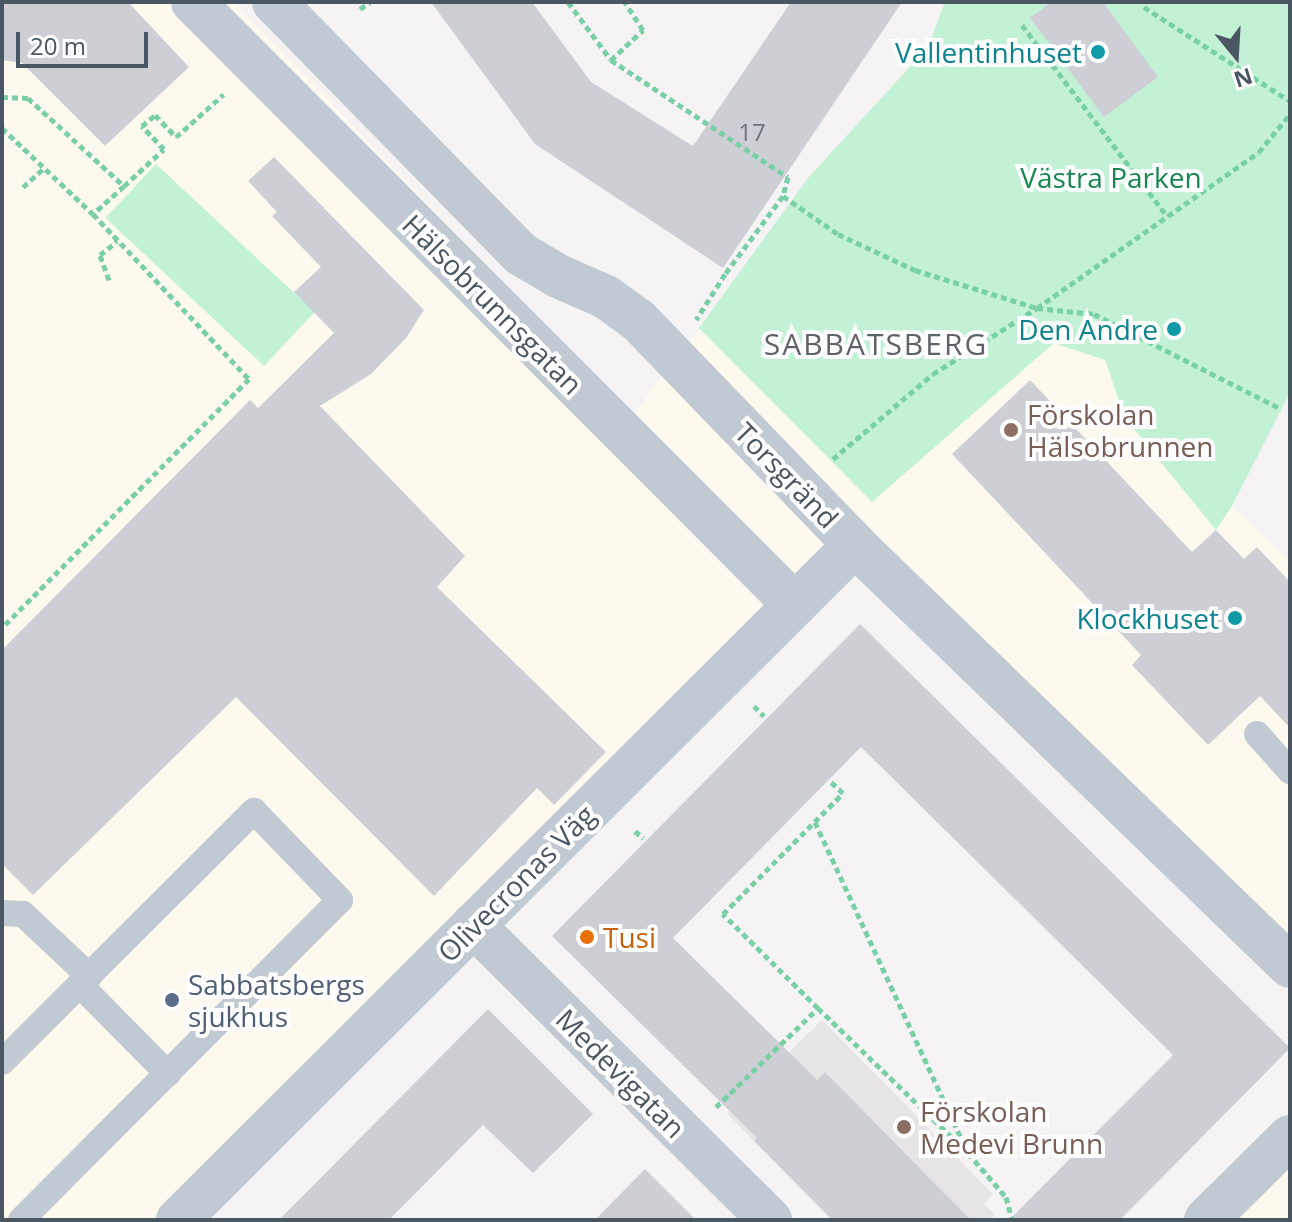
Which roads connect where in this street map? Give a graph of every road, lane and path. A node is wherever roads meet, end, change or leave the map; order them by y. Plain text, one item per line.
1 (193, 2) edge
2 (274, 2) edge
3 (370, 2) edge
4 (568, 2) edge
5 (625, 2) edge
6 (1144, 7) dead end
7 (360, 9) dead end
8 (1022, 25) dead end
9 (611, 60) junction
10 (2, 97) edge
11 (220, 98) dead end
12 (1290, 101) edge
13 (1290, 114) edge
14 (2, 128) edge
15 (44, 168) junction
16 (124, 186) junction
17 (23, 187) dead end
18 (783, 196) junction
19 (93, 214) junction
20 (1167, 216) junction
21 (117, 241) junction
22 (109, 280) dead end
23 (1037, 308) junction
24 (688, 333) dead end
25 (1281, 409) dead end
26 (824, 468) dead end
27 (855, 545) junction
28 (795, 605) junction
29 (2, 628) edge
30 (754, 706) dead end
31 (764, 716) dead end
32 (1257, 734) dead end
33 (1290, 771) edge
34 (831, 782) dead end
35 (815, 822) junction
36 (635, 831) dead end
37 (643, 838) dead end
38 (2, 913) edge
39 (473, 925) junction
40 (1290, 966) edge
41 (84, 981) junction
42 (818, 1008) junction
43 (2, 1062) edge
44 (168, 1074) junction
45 (719, 1104) dead end
46 (1290, 1137) edge
47 (968, 1153) junction
48 (2, 1206) edge
49 (185, 1217) edge
50 (18, 1220) edge
51 (770, 1220) edge
52 (1012, 1220) edge
53 (1206, 1220) edge

1 - 28 street, Hälsobrunnsgatan
2 - 27 street, Torsgränd
3 - 7 path
4 - 9 path
5 - 9 path
6 - 12 path
8 - 20 path
9 - 18 path
10 - 16 path
11 - 16 path
13 - 20 path
14 - 15 path
15 - 17 path
15 - 19 path
16 - 19 path
18 - 23 path
18 - 24 path
19 - 21 path
20 - 23 path
21 - 22 path
21 - 29 path
23 - 25 path
23 - 26 path
27 - 28 street, Olivecronas Väg
27 - 40 street, Torsgränd
28 - 39 street, Olivecronas Väg
30 - 31 path
32 - 33 lane
34 - 35 path
35 - 42 path
35 - 47 path
36 - 37 path
38 - 41 lane
39 - 49 street, Olivecronas Väg
39 - 51 street, Medevigatan
41 - 43 lane
41 - 44 lane
41 - 44 lane
42 - 45 path
42 - 47 path
44 - 50 lane
46 - 53 street
47 - 52 path
48 - 50 lane

